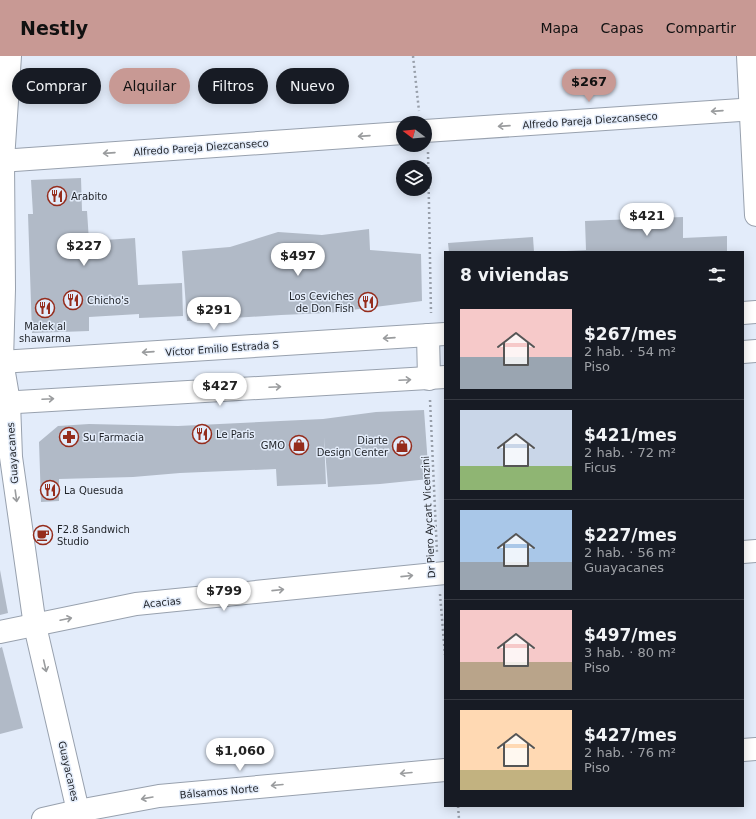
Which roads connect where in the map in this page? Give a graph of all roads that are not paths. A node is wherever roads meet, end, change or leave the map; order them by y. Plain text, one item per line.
1 (10, 56) edge
2 (748, 56) edge
3 (754, 109) edge
4 (432, 131) edge
5 (396, 133) edge
6 (2, 160) edge
7 (756, 215) edge
8 (756, 312) edge
9 (744, 313) edge
10 (437, 335) edge
11 (756, 351) edge
12 (744, 352) edge
13 (1, 362) edge
14 (437, 378) edge
15 (4, 402) edge
16 (756, 551) edge
17 (744, 552) edge
18 (442, 573) edge
19 (35, 626) junction
20 (0, 632) edge
21 (756, 749) edge
22 (744, 750) edge
23 (444, 770) edge
24 (80, 815) edge
25 (43, 819) edge

1 - 6 street, Guayacanes
2 - 3 street
3 -> 4 street, Alfredo Pareja Diezcanseco
3 - 7 street
5 -> 6 street, Alfredo Pareja Diezcanseco
6 - 13 street, Guayacanes
8 - 9 street
10 -> 13 street, Víctor Emilio Estrada S
10 - 14 street
11 - 12 street
13 - 15 street, Guayacanes
15 -> 14 street
15 -> 19 street, Guayacanes
16 - 17 street
19 -> 18 street, Acacias
19 - 20 street, Acacias
19 -> 24 street, Guayacanes
21 - 22 street
23 -> 24 street, Bálsamos Norte
24 - 25 street, Bálsamos Norte

